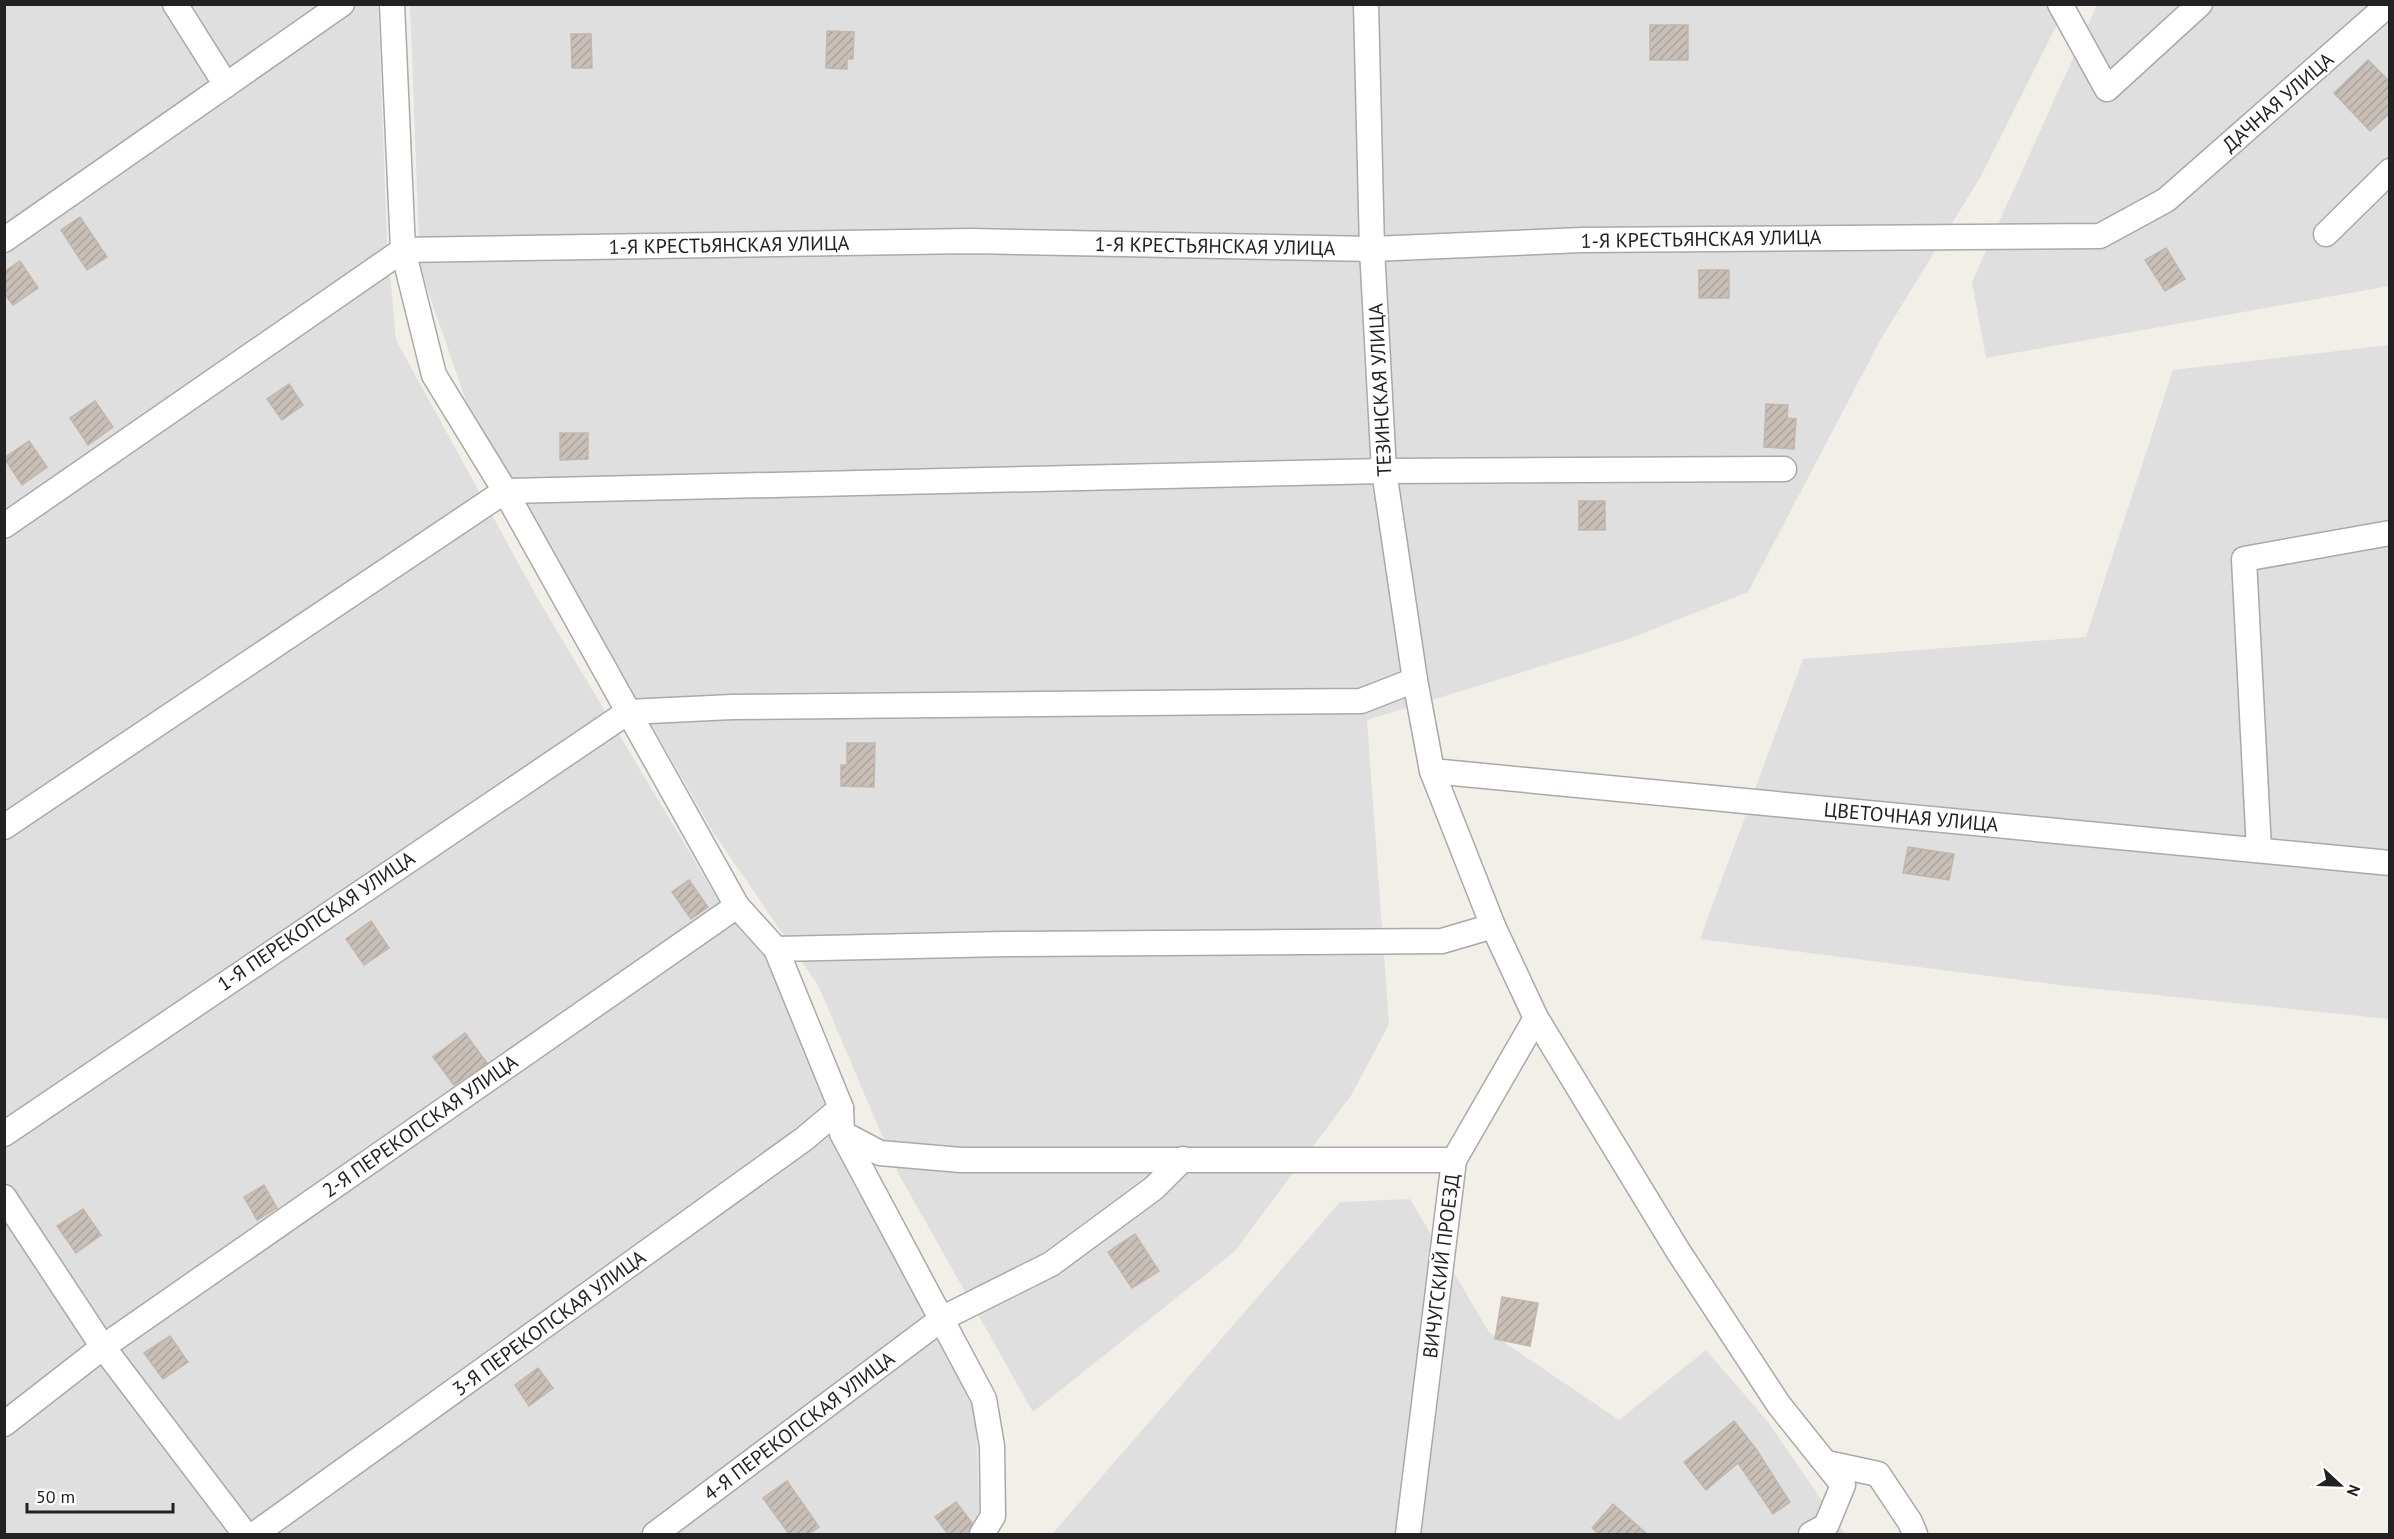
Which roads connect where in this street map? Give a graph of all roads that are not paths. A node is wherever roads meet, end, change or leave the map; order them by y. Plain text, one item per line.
1 (175, 4) edge
2 (342, 4) edge
3 (392, 4) edge
4 (1366, 4) edge
5 (2060, 4) edge
6 (2200, 4) edge
7 (2389, 4) edge
8 (226, 86) junction
9 (2390, 171) edge
10 (2326, 234) dead end
11 (2027, 235) joint
12 (4, 240) edge
13 (1372, 249) junction
14 (403, 250) junction
15 (1784, 469) dead end
16 (1384, 471) junction
17 (505, 491) junction
18 (4, 526) edge
19 (2390, 533) edge
20 (1415, 680) junction
21 (628, 712) junction
22 (1432, 771) junction
23 (4, 827) edge
24 (2259, 850) junction
25 (2390, 863) edge
26 (737, 906) junction
27 (1493, 926) junction
28 (776, 949) junction
29 (1536, 1018) junction
30 (841, 1108) junction
31 (842, 1133) junction
32 (4, 1134) edge
33 (1183, 1159) junction
34 (1454, 1160) junction
35 (4, 1197) edge
36 (943, 1318) junction
37 (103, 1347) junction
38 (4, 1424) edge
39 (1827, 1463) junction
40 (245, 1534) edge
41 (255, 1534) edge
42 (655, 1534) edge
43 (982, 1534) edge
44 (1408, 1534) edge
45 (1811, 1534) edge
46 (1915, 1534) edge

1 - 8 street
2 - 8 street
3 - 14 street
4 - 13 street, ТЕЗИНСКАЯ УЛИЦА
5 - 6 street
7 - 11 street, ДАЧНАЯ УЛИЦА
8 - 12 street
9 - 10 street
11 - 13 street, 1-Я КРЕСТЬЯНСКАЯ УЛИЦА
13 - 14 street, 1-Я КРЕСТЬЯНСКАЯ УЛИЦА
13 - 16 street, ТЕЗИНСКАЯ УЛИЦА
14 - 17 street
14 - 18 street
15 - 16 street
16 - 17 street
16 - 20 street, ТЕЗИНСКАЯ УЛИЦА
17 - 21 street
17 - 23 street
19 - 24 street
20 - 21 street
20 - 22 street, ТЕЗИНСКАЯ УЛИЦА
21 - 26 street
21 - 32 street, 1-Я ПЕРЕКОПСКАЯ УЛИЦА
22 - 24 street, ЦВЕТОЧНАЯ УЛИЦА
22 - 27 street, ТЕЗИНСКАЯ УЛИЦА
24 - 25 street, ЦВЕТОЧНАЯ УЛИЦА
26 - 28 street
26 - 37 street, 2-Я ПЕРЕКОПСКАЯ УЛИЦА
27 - 28 street
27 - 29 street, ТЕЗИНСКАЯ УЛИЦА
28 - 30 street
29 - 34 street, ВИЧУГСКИЙ ПРОЕЗД
29 - 39 street, ТЕЗИНСКАЯ УЛИЦА
30 - 31 street
30 - 41 street, 3-Я ПЕРЕКОПСКАЯ УЛИЦА
31 - 33 street
31 - 36 street
33 - 34 street
33 - 36 street, 4-Я ПЕРЕКОПСКАЯ УЛИЦА
34 - 44 street, ВИЧУГСКИЙ ПРОЕЗД
35 - 37 street
36 - 42 street, 4-Я ПЕРЕКОПСКАЯ УЛИЦА
36 - 43 street
37 - 38 street, 2-Я ПЕРЕКОПСКАЯ УЛИЦА
37 - 40 street
39 - 45 street, ТЕЗИНСКАЯ УЛИЦА
39 - 46 street

